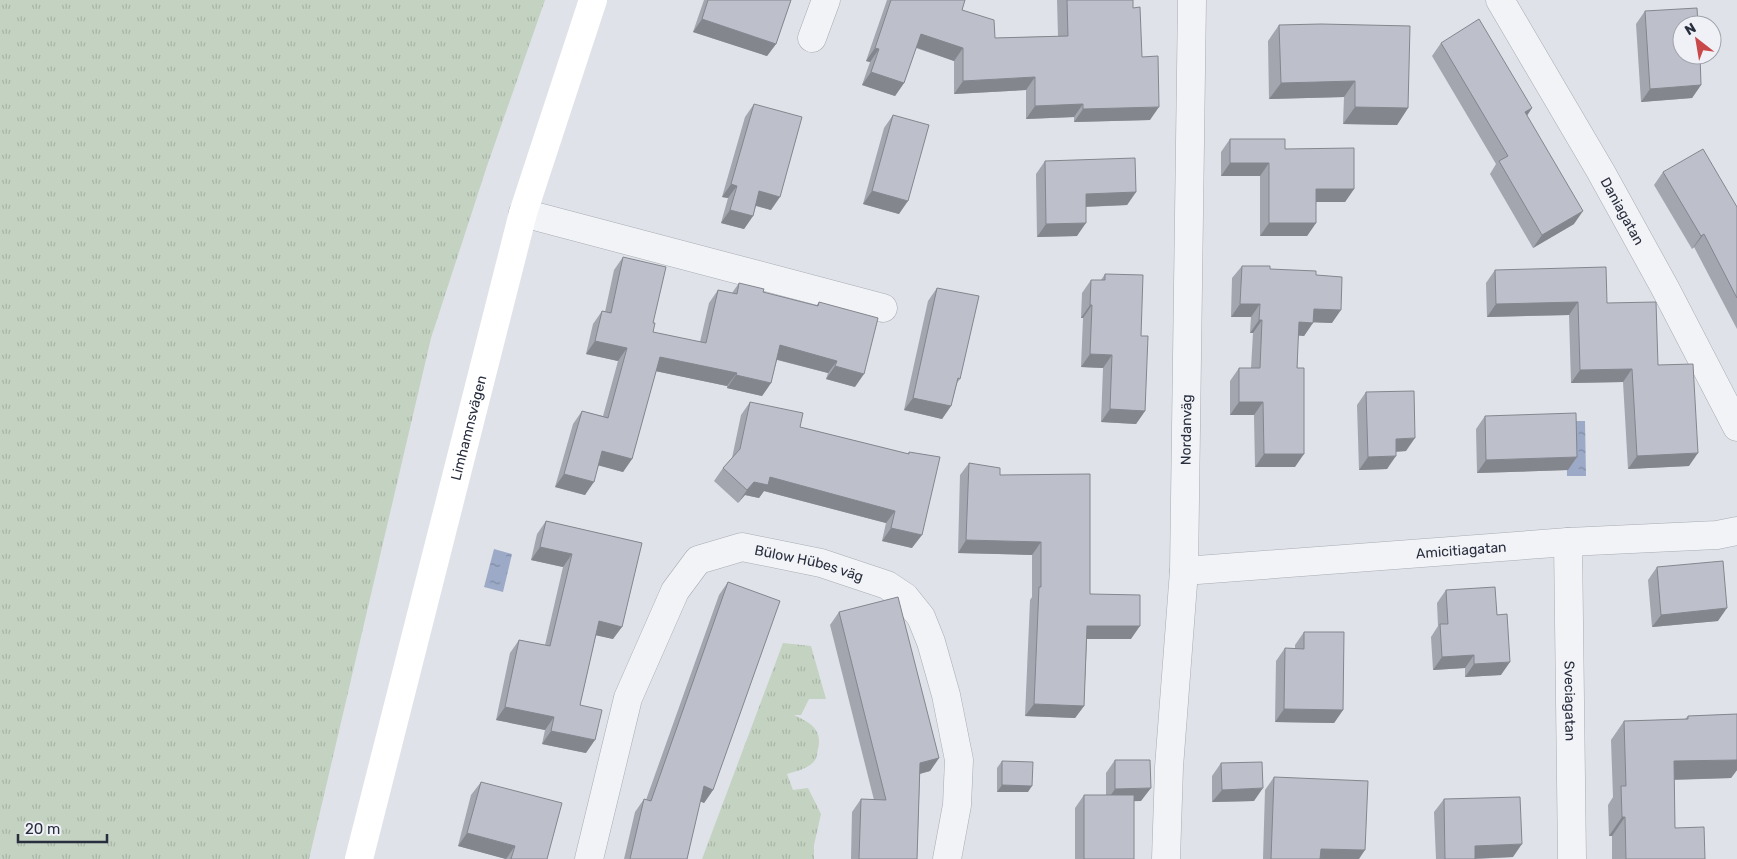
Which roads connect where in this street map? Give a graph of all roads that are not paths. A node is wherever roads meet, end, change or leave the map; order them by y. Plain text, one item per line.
1 (593, 0) edge
2 (826, 0) edge
3 (1192, 0) edge
4 (1500, 0) edge
5 (812, 38) dead end
6 (523, 213) junction
7 (883, 308) dead end
8 (1737, 427) edge
9 (1737, 531) edge
10 (1568, 542) junction
11 (1184, 571) junction
12 (360, 859) edge
13 (589, 859) edge
14 (947, 859) edge
15 (1166, 859) edge
16 (1572, 859) edge

1 - 6 main road, Limhamnsvägen
2 - 5 street
3 - 11 street, Nordanväg
4 - 8 street, Daniagatan
6 - 7 street
6 - 12 main road, Limhamnsvägen
9 - 10 street, Amicitiagatan
10 - 11 street, Amicitiagatan
10 - 16 street, Sveciagatan
11 - 15 street, Nordanväg
13 - 14 street, Bülow Hübes väg

